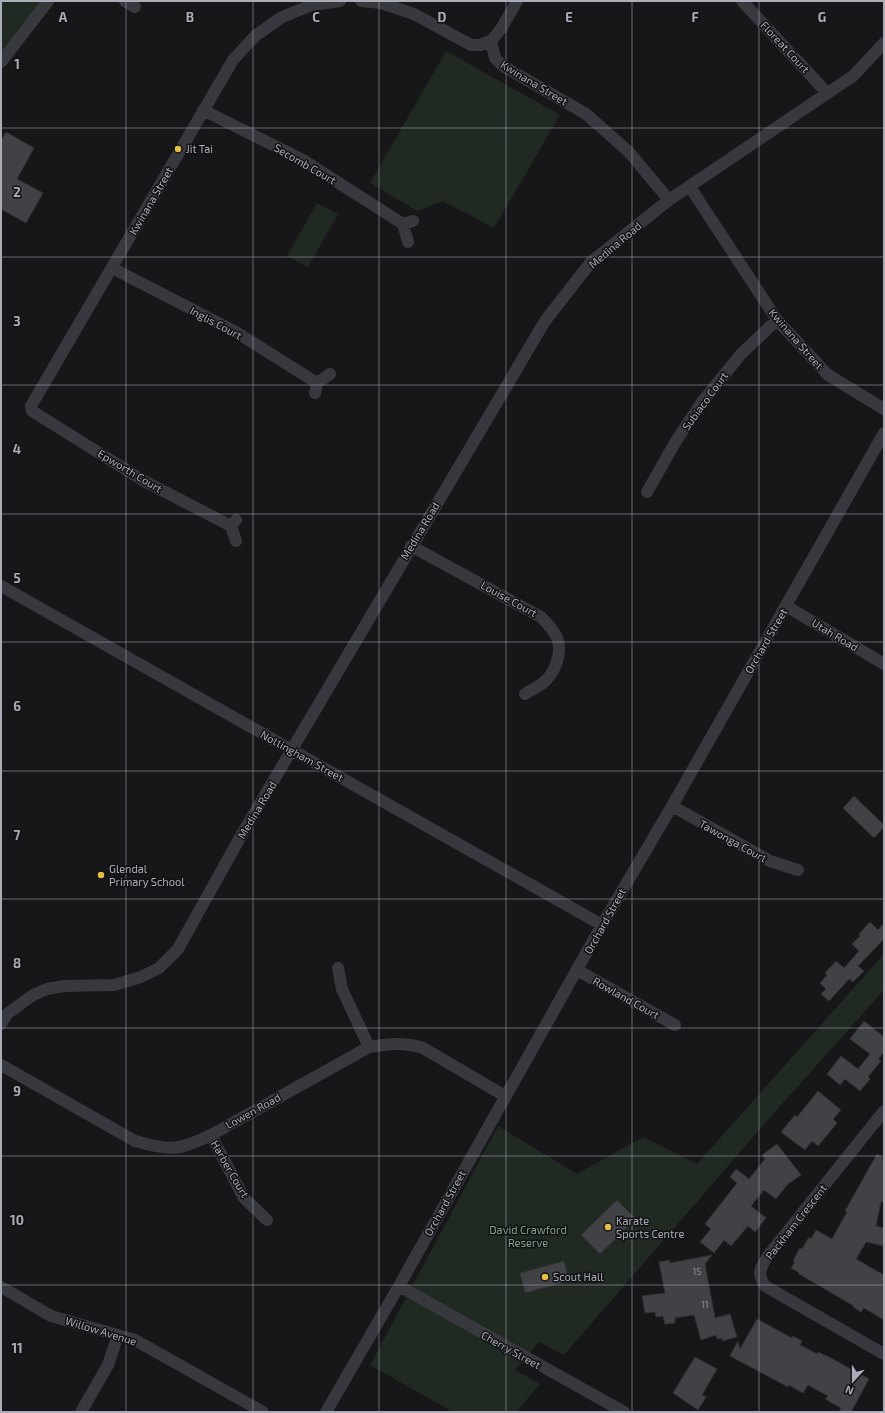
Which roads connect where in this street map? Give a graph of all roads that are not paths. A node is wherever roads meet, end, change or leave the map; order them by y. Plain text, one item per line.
1 (48, 1) edge
2 (340, 1) edge
3 (361, 1) edge
4 (517, 1) edge
5 (742, 1) edge
6 (311, 3) edge
7 (491, 41) junction
8 (884, 43) edge
9 (1, 62) edge
10 (827, 93) junction
11 (203, 110) junction
12 (690, 187) junction
13 (670, 200) junction
14 (408, 242) dead end
15 (112, 268) junction
16 (777, 320) junction
17 (330, 374) dead end
18 (884, 409) edge
19 (32, 411) joint
20 (884, 434) edge
21 (647, 492) dead end
22 (236, 541) dead end
23 (411, 546) junction
24 (1, 586) edge
25 (786, 606) junction
26 (884, 664) edge
27 (525, 694) dead end
28 (292, 751) junction
29 (672, 806) junction
30 (798, 870) dead end
31 (602, 924) junction
32 (338, 968) dead end
33 (578, 970) junction
34 (1, 1024) edge
35 (675, 1024) dead end
36 (369, 1047) junction
37 (1, 1065) edge
38 (505, 1096) junction
39 (884, 1111) edge
40 (211, 1135) junction
41 (267, 1220) dead end
42 (399, 1286) junction
43 (1, 1287) edge
44 (118, 1335) junction
45 (884, 1354) edge
46 (82, 1412) edge
47 (263, 1412) edge
48 (327, 1412) edge
49 (624, 1412) edge

1 - 9 street
2 - 6 street, Kwinana Street
3 - 7 street
4 - 7 street
5 - 10 street, Floreat Court
6 - 11 street, Kwinana Street
7 - 13 street, Kwinana Street
8 - 10 street, Medina Road
10 - 12 street, Medina Road
11 - 14 street, Secomb Court
11 - 15 street, Kwinana Street
12 - 13 street, Medina Road
12 - 16 street, Kwinana Street
13 - 23 street, Medina Road
15 - 17 street, Inglis Court
15 - 19 street, Kwinana Street
16 - 18 street, Kwinana Street
16 - 21 street, Subiaco Court
19 - 22 street, Epworth Court
20 - 25 street, Orchard Street
23 - 27 street, Louise Court
23 - 28 street, Medina Road
24 - 28 street, Nottingham Street
25 - 26 street, Utah Road
25 - 29 street, Orchard Street
28 - 31 street, Nottingham Street
28 - 34 street, Medina Road
29 - 30 street, Tawonga Court
29 - 31 street, Orchard Street
31 - 33 street, Orchard Street
32 - 36 street
33 - 35 street, Rowland Court
33 - 38 street, Orchard Street
36 - 38 street, Lowen Road
36 - 40 street, Lowen Road
37 - 40 street, Lowen Road
38 - 42 street, Orchard Street
39 - 45 street, Packham Crescent
40 - 41 street, Harber Court
42 - 48 street, Orchard Street
42 - 49 street, Cherry Street
43 - 44 street, Willow Avenue
44 - 46 street
44 - 47 street, Willow Avenue

